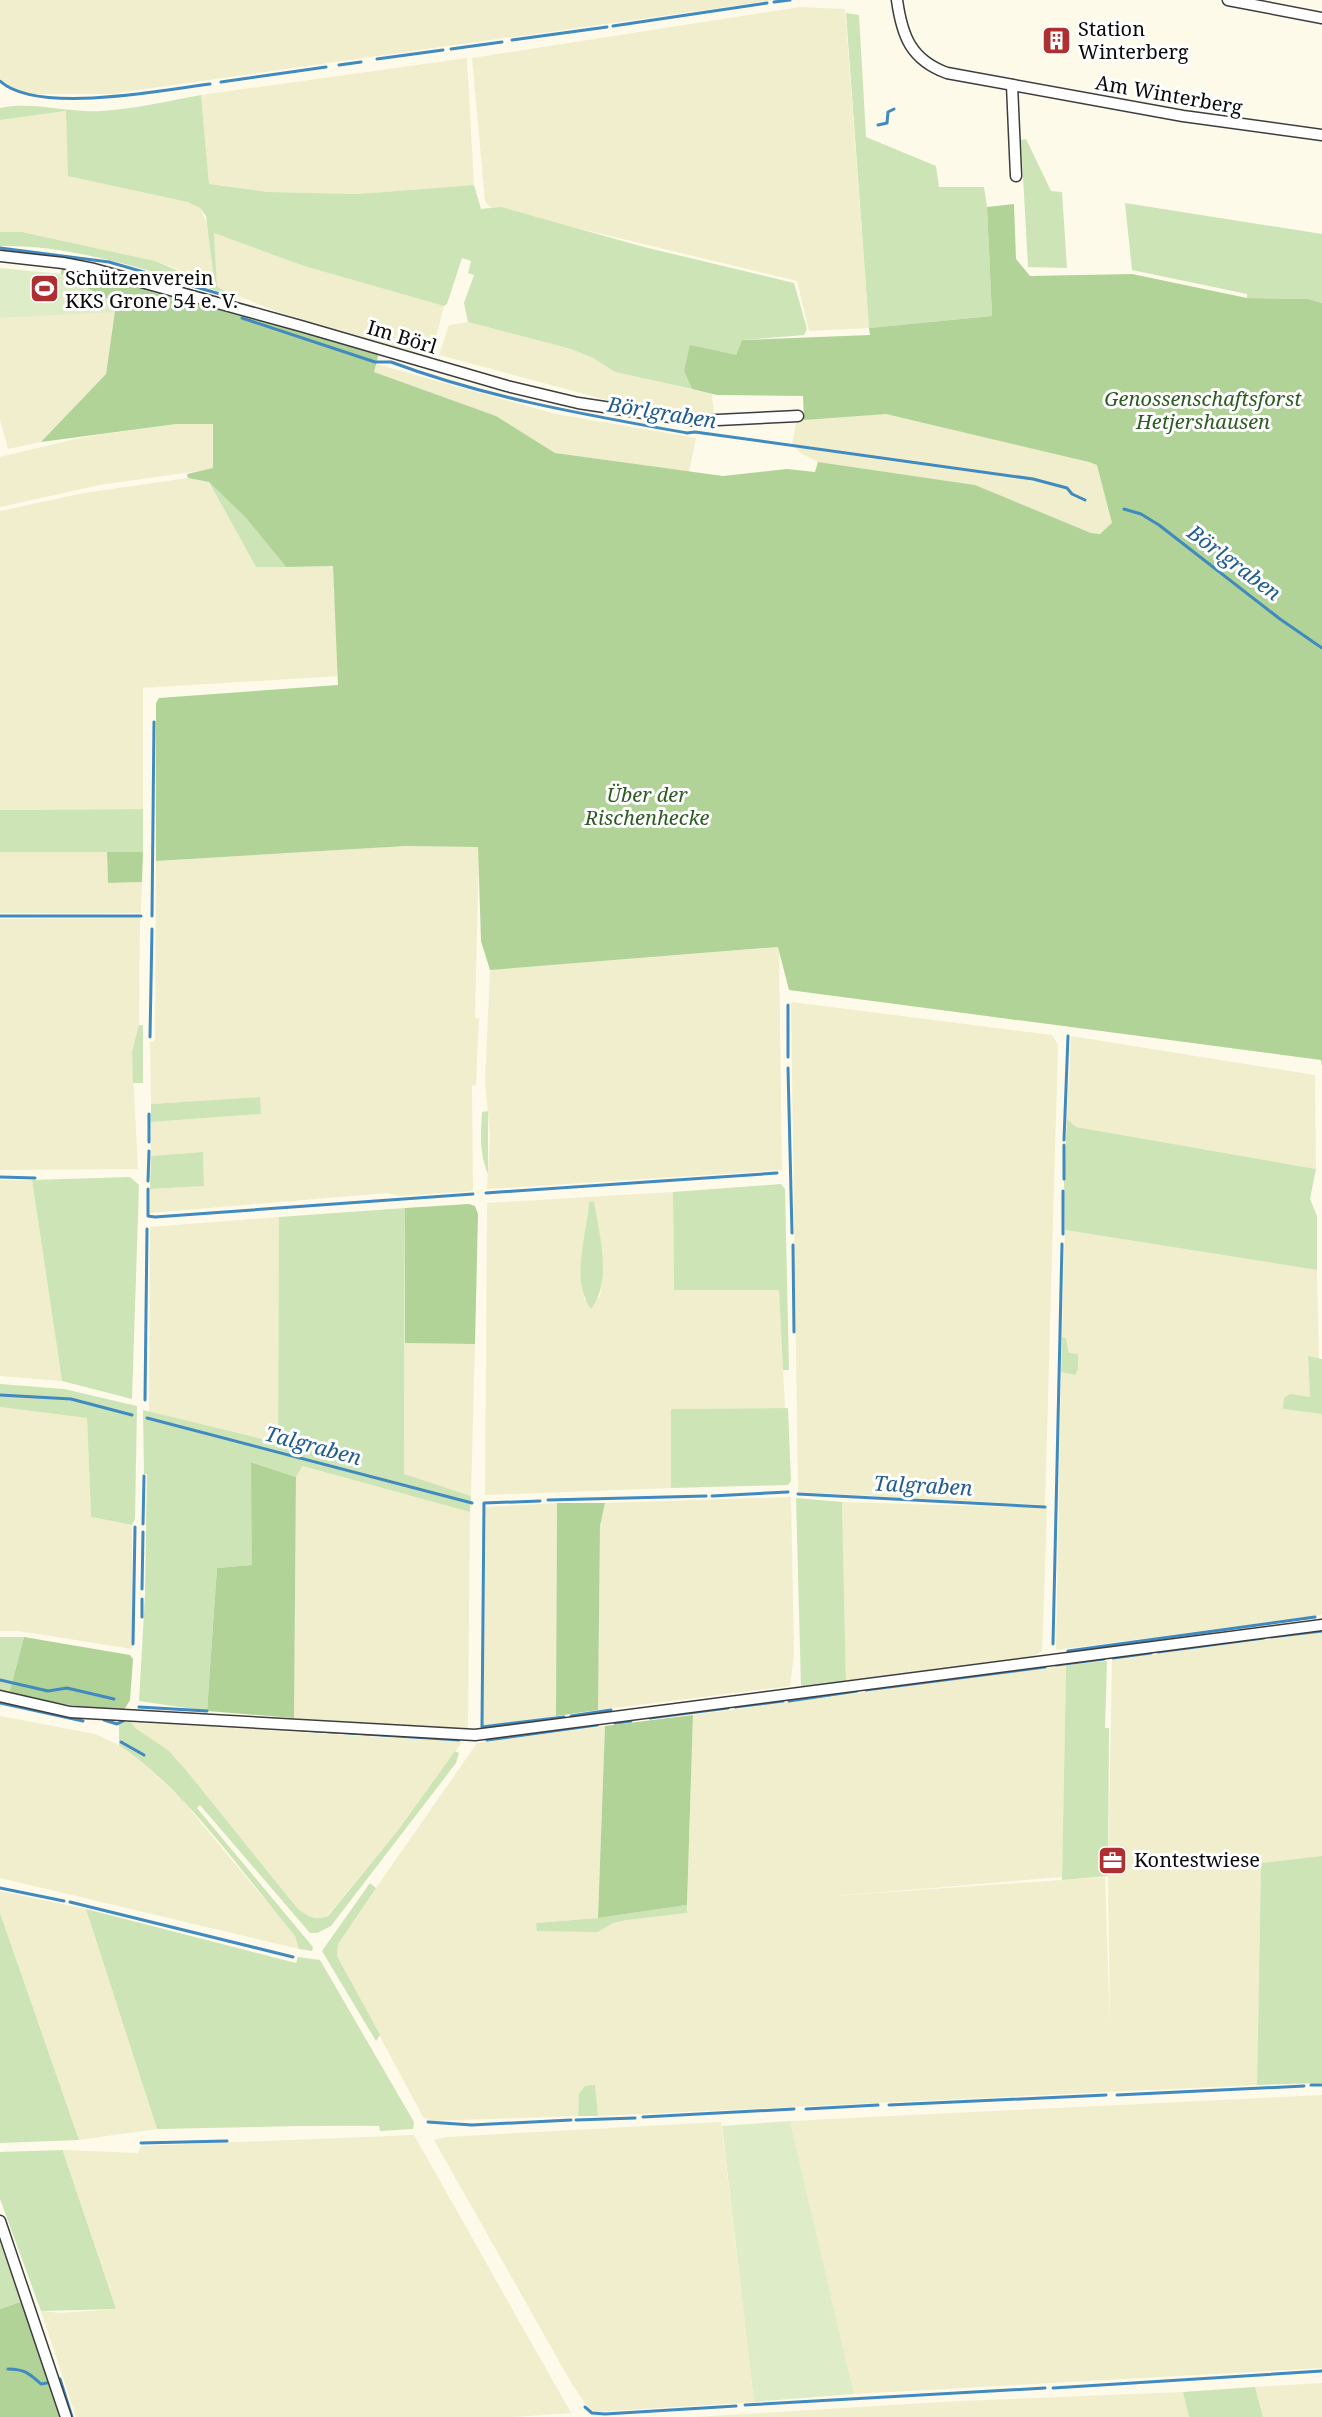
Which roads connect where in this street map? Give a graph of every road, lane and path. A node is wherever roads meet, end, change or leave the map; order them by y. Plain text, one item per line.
1 (897, 0) edge
2 (1228, 0) edge
3 (1322, 18) edge
4 (1012, 85) junction
5 (1322, 135) edge
6 (1016, 176) dead end
7 (0, 256) edge
8 (798, 416) dead end
9 (1322, 1625) edge
10 (0, 1696) edge
11 (0, 2222) edge
12 (66, 2417) edge

1 - 4 street, Am Winterberg
2 - 3 street
4 - 5 street, Am Winterberg
4 - 6 street
7 - 8 street, Im Börl
9 - 10 street
11 - 12 street

